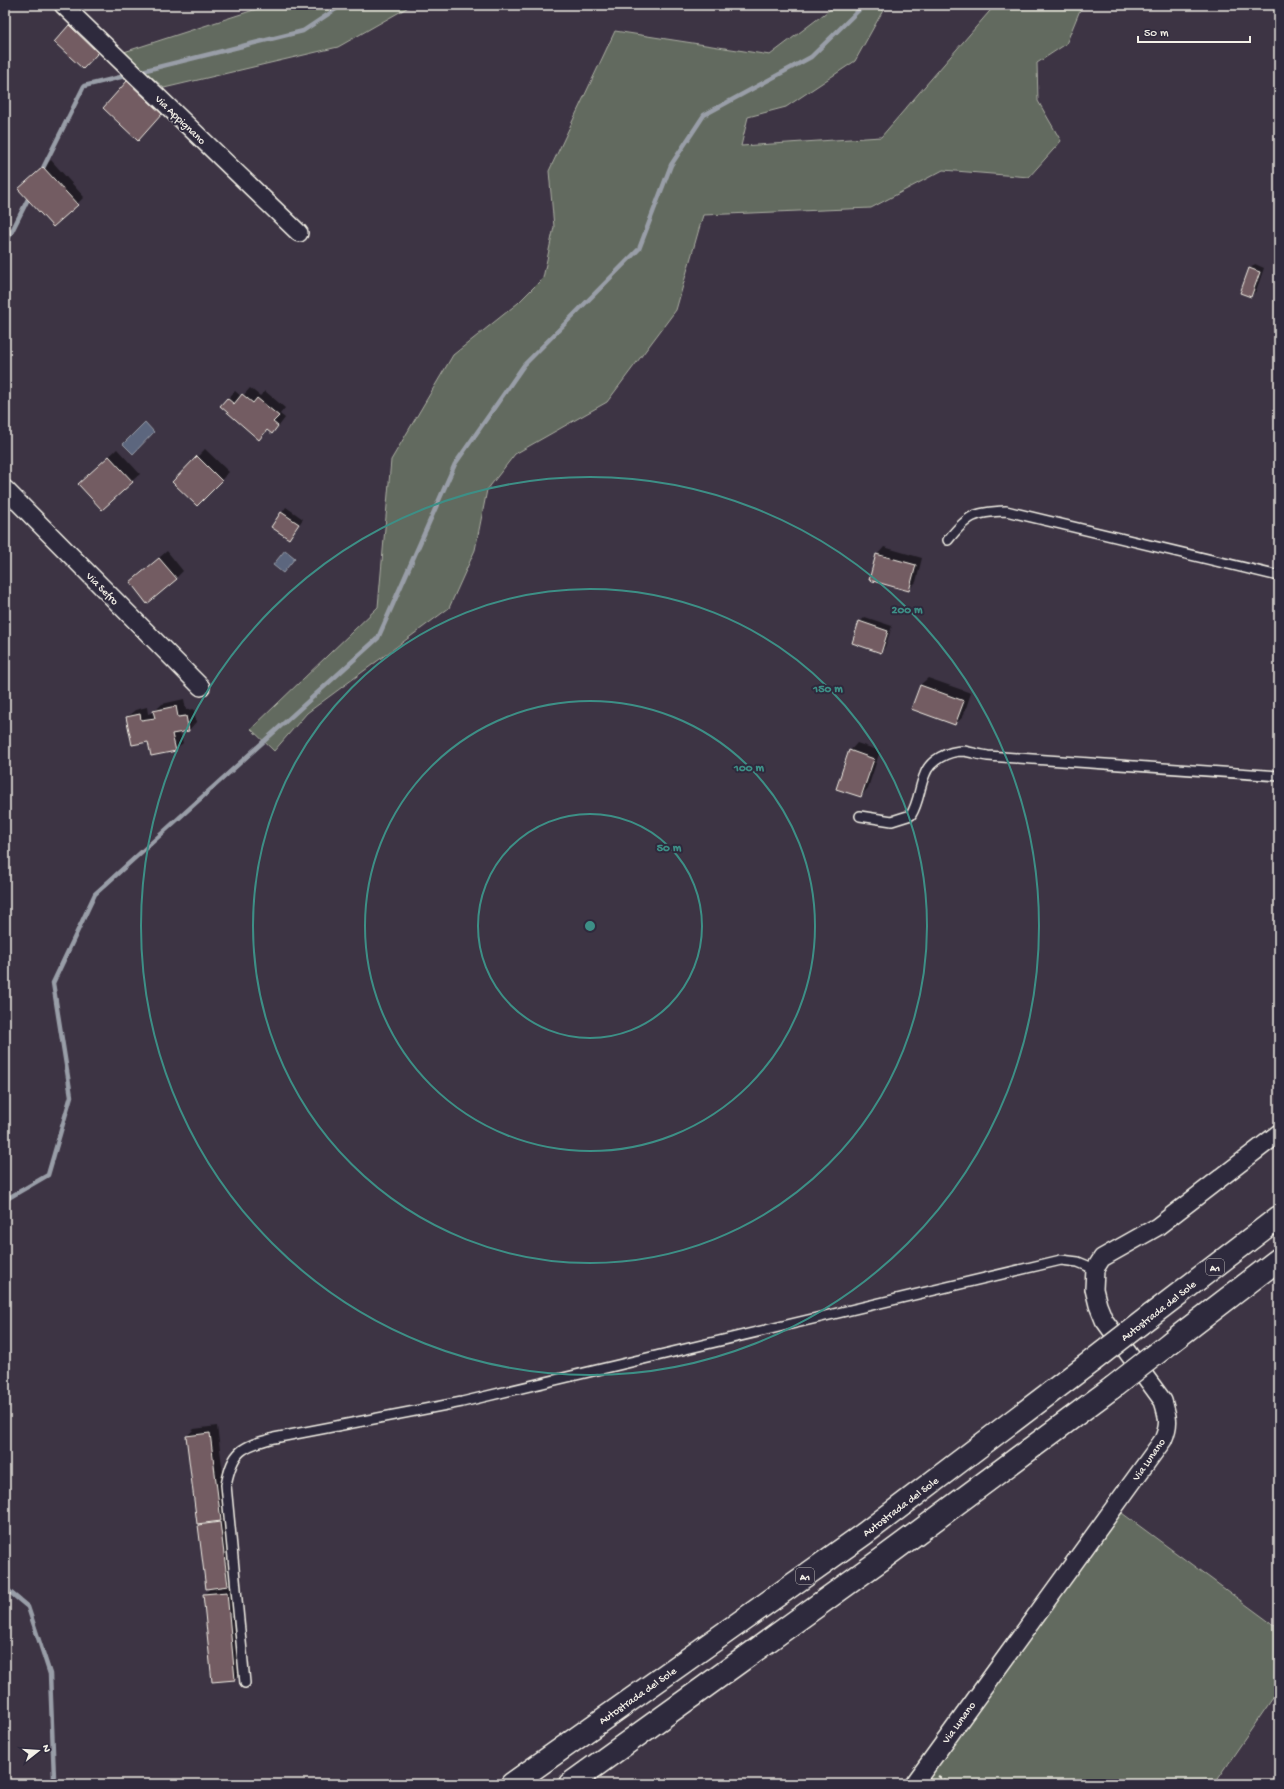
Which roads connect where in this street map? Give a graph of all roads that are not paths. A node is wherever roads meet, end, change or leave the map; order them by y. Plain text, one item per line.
1 (63, 5) edge
2 (299, 233) dead end
3 (5, 489) edge
4 (948, 540) dead end
5 (1279, 576) edge
6 (201, 687) dead end
7 (1279, 776) edge
8 (860, 816) dead end
9 (1279, 1133) edge
10 (1279, 1217) edge
11 (1279, 1259) edge
12 (1095, 1269) junction
13 (245, 1683) dead end
14 (512, 1784) edge
15 (570, 1784) edge
16 (914, 1784) edge

1 - 2 street, Via Appignano
3 - 6 street, Via Sefro
4 - 5 lane
7 - 8 lane
9 - 12 street
10 - 14 highway, Autostrada del Sole / A1, bridge
11 - 15 highway, bridge
12 - 13 lane
12 - 16 street, Via Lunano

